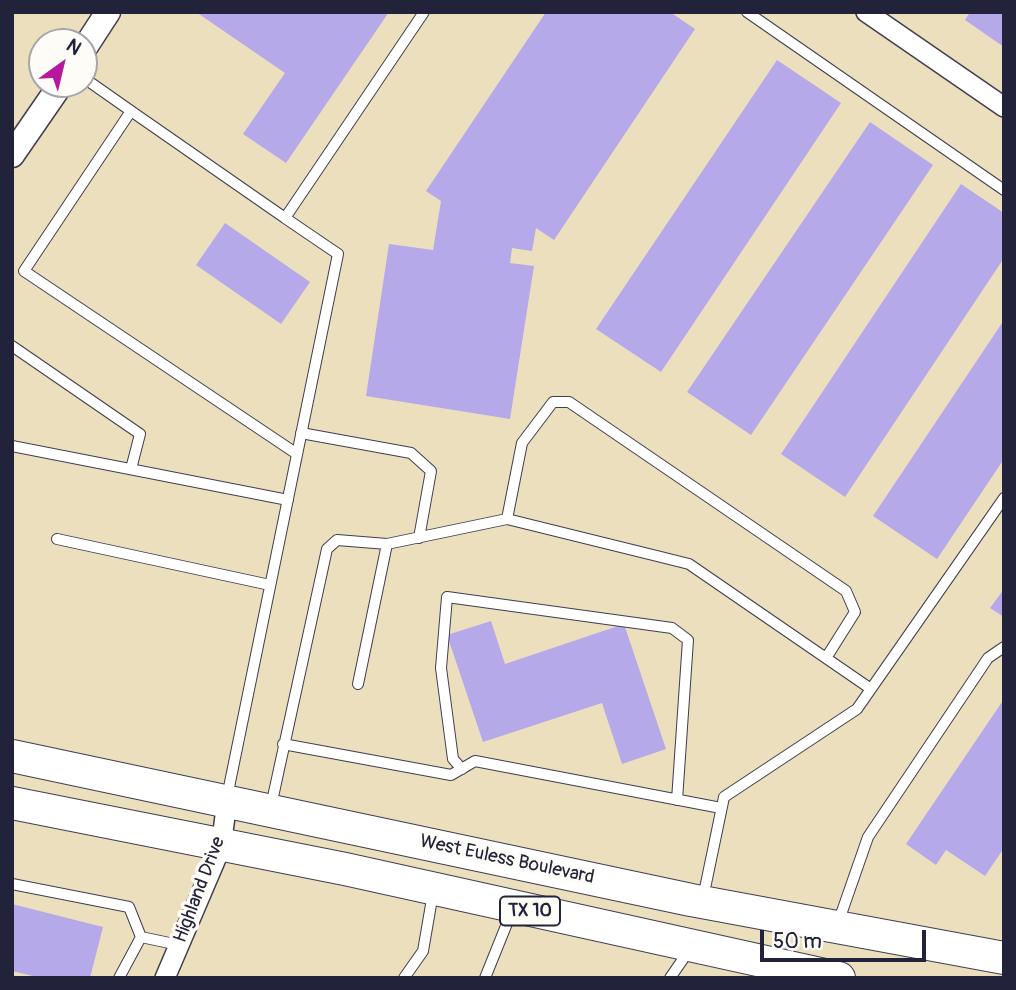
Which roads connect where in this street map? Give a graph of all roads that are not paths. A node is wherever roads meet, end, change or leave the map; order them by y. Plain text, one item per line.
1 (108, 12) edge
2 (424, 12) edge
3 (747, 12) edge
4 (770, 12) edge
5 (866, 12) edge
6 (763, 23) junction
7 (98, 28) edge
8 (98, 88) edge
9 (51, 98) edge
10 (1004, 107) edge
11 (131, 111) junction
12 (12, 155) edge
13 (1004, 190) edge
14 (285, 218) junction
15 (12, 346) edge
16 (301, 433) junction
17 (12, 446) edge
18 (297, 454) junction
19 (131, 469) junction
20 (1004, 498) edge
21 (288, 500) junction
22 (507, 519) junction
23 (419, 537) junction
24 (57, 539) dead end
25 (387, 544) junction
26 (270, 586) junction
27 (1004, 647) edge
28 (826, 658) junction
29 (358, 684) dead end
30 (871, 689) junction
31 (283, 744) junction
32 (12, 757) edge
33 (462, 769) junction
34 (677, 800) junction
35 (227, 801) junction
36 (12, 803) edge
37 (721, 808) junction
38 (270, 810) junction
39 (221, 846) junction
40 (12, 884) edge
41 (434, 889) junction
42 (702, 902) junction
43 (514, 907) junction
44 (836, 927) junction
45 (141, 937) junction
46 (179, 945) junction
47 (692, 946) junction
48 (1004, 958) edge
49 (119, 978) edge
50 (165, 978) edge
51 (404, 978) edge
52 (485, 978) edge
53 (670, 978) edge
54 (839, 978) edge

1 - 7 street
2 - 14 lane
3 - 6 lane
4 - 6 lane
5 - 10 street
6 - 13 lane
8 - 11 lane
9 - 12 street
11 - 14 lane
11 - 18 lane
14 - 16 lane
15 - 19 lane
16 - 18 lane
16 - 23 lane
17 - 19 lane
18 - 21 lane
19 - 21 lane
20 - 30 lane
21 - 26 lane
22 - 23 lane
22 - 28 lane
22 - 28 lane
23 - 25 lane
24 - 26 lane
25 - 29 lane
25 - 31 lane
26 - 35 lane
27 - 44 lane
28 - 30 lane
30 - 37 lane
31 - 33 lane
31 - 38 lane
32 - 35 main road, West Euless Boulevard / TX 10
33 - 34 lane
33 - 34 lane
34 - 37 lane
35 - 38 main road, West Euless Boulevard / TX 10
35 - 39 street, Highland Drive
36 - 39 main road, TX 10
37 - 42 lane
38 - 42 main road, West Euless Boulevard / TX 10
39 - 41 main road, TX 10
39 - 46 street, Highland Drive
40 - 45 lane
41 - 43 main road, TX 10
41 - 51 lane
42 - 44 main road, West Euless Boulevard / TX 10
43 - 47 main road, TX 10
43 - 52 lane
44 - 48 main road, West Euless Boulevard / TX 10
45 - 46 lane
45 - 49 lane
46 - 50 street, Highland Drive
47 - 53 lane
47 - 54 main road, TX 10

